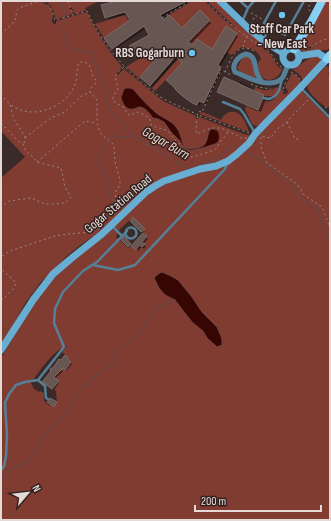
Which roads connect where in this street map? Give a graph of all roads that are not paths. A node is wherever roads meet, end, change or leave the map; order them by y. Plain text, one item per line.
1 (220, 1) edge
2 (240, 1) edge
3 (254, 1) edge
4 (276, 1) edge
5 (304, 1) edge
6 (322, 1) edge
7 (248, 9) junction
8 (242, 23) junction
9 (269, 26) junction
10 (264, 41) junction
11 (296, 46) junction
12 (283, 53) junction
13 (299, 56) junction
14 (328, 59) edge
15 (287, 67) junction
16 (282, 78) junction
17 (262, 82) junction
18 (302, 87) junction
19 (263, 98) dead end
20 (223, 102) dead end
21 (330, 118) edge
22 (256, 134) junction
23 (228, 161) junction
24 (108, 225) junction
25 (127, 231) junction
26 (122, 236) junction
27 (92, 265) junction
28 (1, 350) edge
29 (38, 380) junction
30 (48, 399) dead end
31 (1, 470) edge

1 - 8 street
2 - 7 lane
3 - 7 lane
4 - 9 lane
5 - 9 lane
6 - 11 main road
7 - 8 lane
8 - 10 street
9 - 10 lane
10 - 12 street
11 - 12 street
11 - 13 street
12 - 15 street
13 - 14 street
13 - 15 street
14 - 18 street, Gogar Station Road
15 - 16 street
16 - 17 street
16 - 19 lane
17 - 17 street
18 - 21 lane
18 - 22 street, Gogar Station Road
20 - 22 lane
22 - 23 street, Gogar Station Road
23 - 24 street, Gogar Station Road
23 - 27 lane
24 - 26 lane
24 - 28 street, Gogar Station Road
25 - 25 lane
25 - 26 lane
26 - 27 lane
27 - 29 lane
29 - 30 lane
29 - 31 lane

